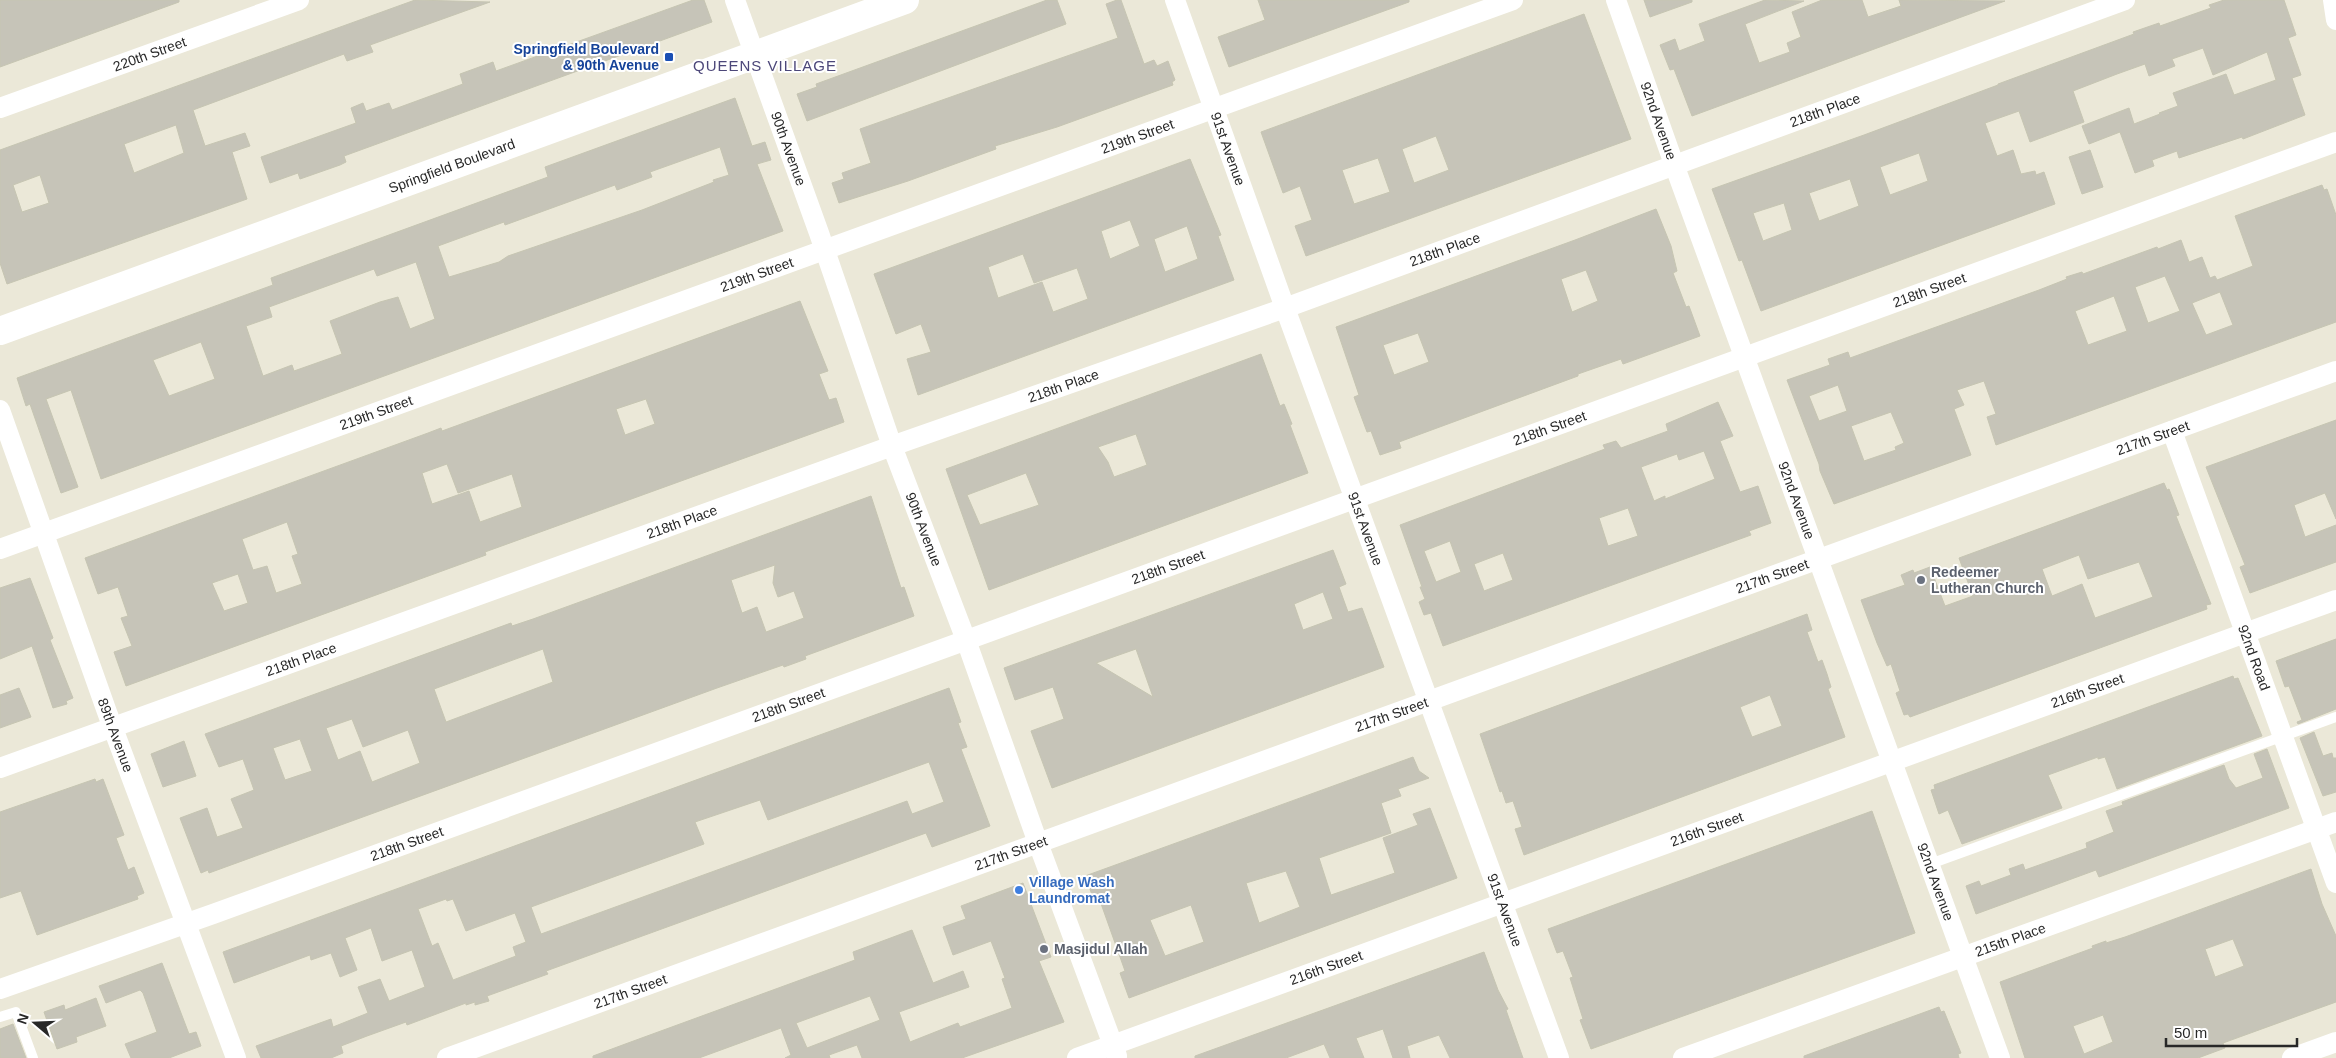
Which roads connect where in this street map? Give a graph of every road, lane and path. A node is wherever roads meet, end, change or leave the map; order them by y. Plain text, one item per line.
1 (299, 0) edge
2 (735, 0) edge
3 (905, 0) edge
4 (1175, 0) edge
5 (1513, 0) edge
6 (1616, 0) edge
7 (2125, 0) edge
8 (2333, 0) edge
9 (2336, 20) edge
10 (755, 54) junction
11 (0, 108) edge
12 (1214, 109) junction
13 (2336, 142) edge
14 (1675, 167) junction
15 (825, 250) junction
16 (1285, 308) junction
17 (0, 331) edge
18 (1746, 357) junction
19 (2336, 371) edge
20 (0, 410) edge
21 (2172, 431) junction
22 (892, 446) junction
23 (1356, 498) junction
24 (45, 534) junction
25 (0, 549) edge
26 (1820, 560) junction
27 (2336, 600) edge
28 (2246, 634) junction
29 (966, 640) junction
30 (1429, 701) junction
31 (2336, 716) edge
32 (112, 728) junction
33 (2283, 736) junction
34 (1893, 762) junction
35 (0, 768) edge
36 (2336, 822) edge
37 (2316, 829) junction
38 (1038, 843) junction
39 (1930, 864) junction
40 (2336, 884) edge
41 (1503, 904) junction
42 (187, 924) junction
43 (1964, 957) junction
44 (0, 989) edge
45 (0, 1017) edge
46 (2336, 1042) edge
47 (1115, 1052) edge
48 (33, 1058) edge
49 (236, 1058) edge
50 (447, 1058) edge
51 (1077, 1058) edge
52 (1559, 1058) edge
53 (1683, 1058) edge
54 (2000, 1058) edge
55 (2292, 1058) edge

1 - 11 street, 220th Street
2 - 10 street, 90th Avenue
3 - 10 main road, Springfield Boulevard
4 - 12 street, 91st Avenue
5 - 12 street, 219th Street
6 - 14 street, 92nd Avenue
7 - 14 street, 218th Place
8 - 9 street
10 - 15 street, 90th Avenue
10 - 17 main road, Springfield Boulevard
12 - 15 street, 219th Street
12 - 16 street, 91st Avenue
13 - 18 street, 218th Street
14 - 16 street, 218th Place
14 - 18 street, 92nd Avenue
15 - 22 street, 90th Avenue
15 - 24 street, 219th Street
16 - 22 street, 218th Place
16 - 23 street, 91st Avenue
18 - 23 street, 218th Street
18 - 26 street, 92nd Avenue
19 - 21 street, 217th Street
20 - 24 street, 89th Avenue
21 - 26 street, 217th Street
21 - 28 street, 92nd Road
22 - 29 street, 90th Avenue
22 - 32 street, 218th Place
23 - 29 street, 218th Street
23 - 30 street, 91st Avenue
24 - 25 street, 219th Street
24 - 32 street, 89th Avenue
26 - 30 street, 217th Street
26 - 34 street, 92nd Avenue
27 - 28 street, 216th Street
28 - 33 street, 92nd Road
28 - 34 street, 216th Street
29 - 38 street, 90th Avenue
29 - 42 street, 218th Street
30 - 38 street, 217th Street
30 - 41 street, 91st Avenue
31 - 33 lane
32 - 35 street, 218th Place
32 - 42 street, 89th Avenue
33 - 37 street, 92nd Road
33 - 39 lane
34 - 39 street, 92nd Avenue
34 - 41 street, 216th Street
36 - 37 street, 215th Place
37 - 40 street, 92nd Road
37 - 43 street, 215th Place
38 - 47 street, 90th Avenue
38 - 50 street, 217th Street
39 - 43 street, 92nd Avenue
41 - 47 street, 216th Street
41 - 52 street, 91st Avenue
42 - 44 street, 218th Street
42 - 49 street, 89th Avenue
43 - 53 street, 215th Place
43 - 54 street, 92nd Avenue
45 - 48 lane
46 - 55 street
47 - 51 street, 216th Street

